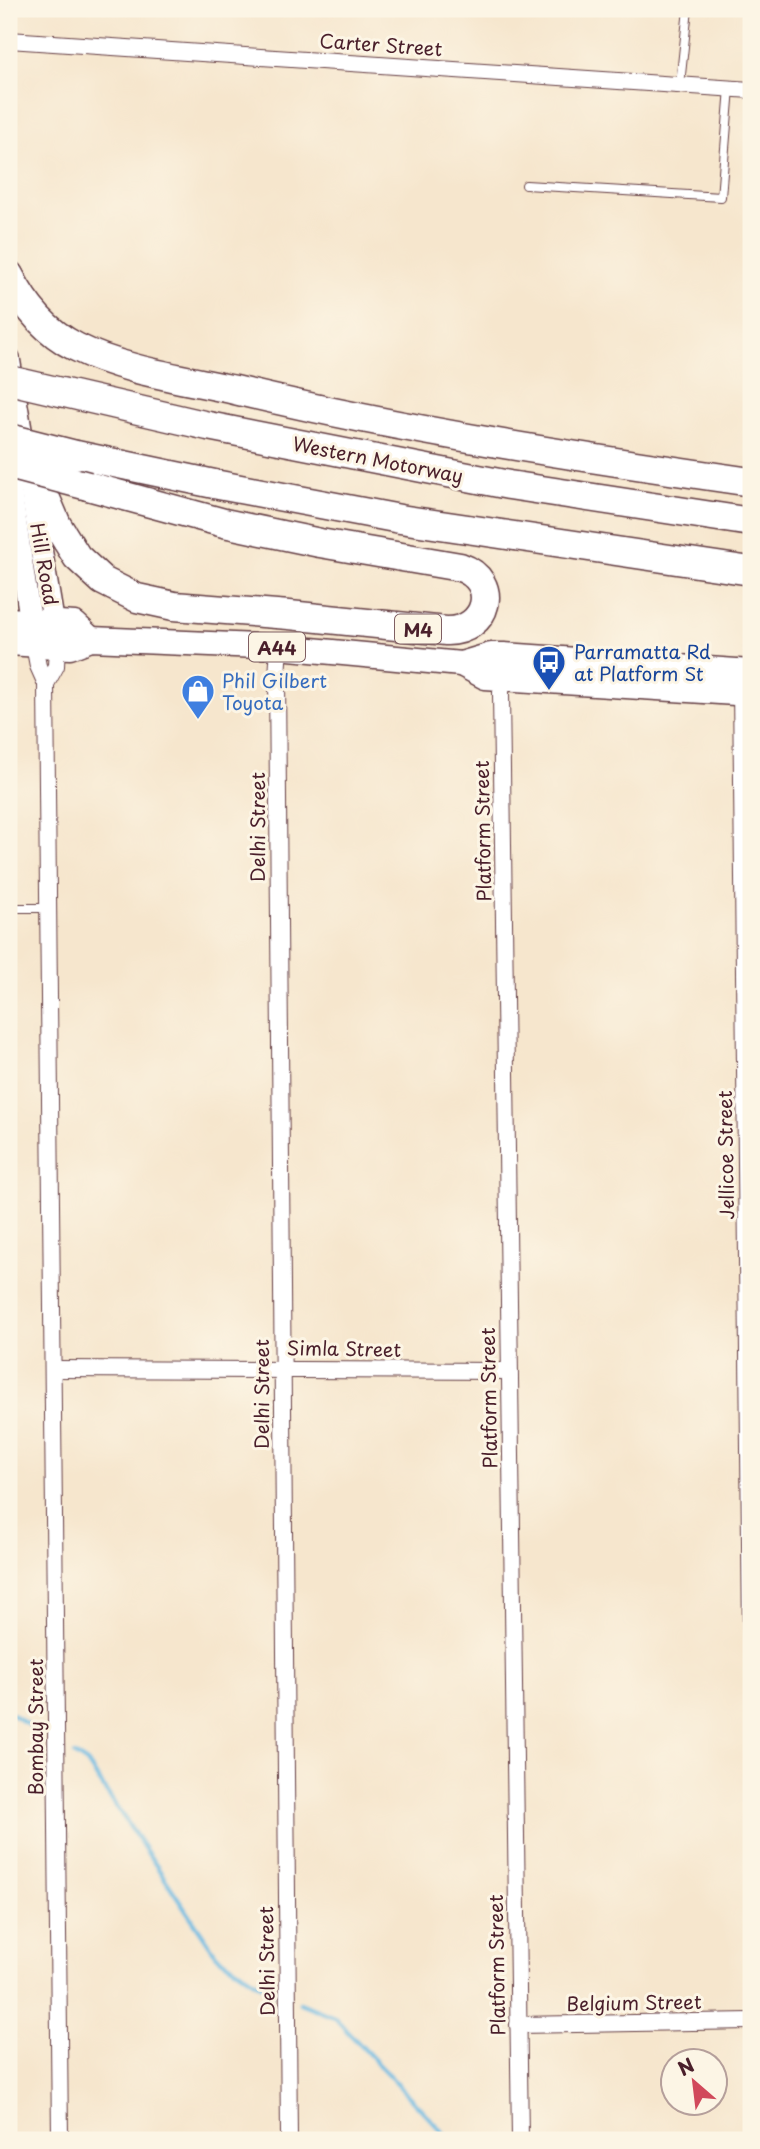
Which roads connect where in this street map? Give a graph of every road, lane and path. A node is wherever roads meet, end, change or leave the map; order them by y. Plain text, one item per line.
1 (688, 9) edge
2 (9, 40) edge
3 (680, 84) junction
4 (730, 88) junction
5 (751, 90) edge
6 (526, 185) dead end
7 (9, 275) edge
8 (9, 358) edge
9 (9, 380) edge
10 (14, 450) edge
11 (9, 479) edge
12 (751, 482) edge
13 (751, 522) edge
14 (751, 571) edge
15 (37, 631) edge
16 (9, 643) edge
17 (279, 647) junction
18 (503, 667) junction
19 (746, 683) edge
20 (9, 908) edge
21 (49, 908) junction
22 (53, 1369) junction
23 (282, 1369) junction
24 (509, 1371) junction
25 (751, 1639) edge
26 (751, 2021) edge
27 (518, 2025) junction
28 (60, 2140) edge
29 (289, 2140) edge
30 (520, 2140) edge

1 - 3 lane
2 - 3 street, Carter Street
3 - 4 street, Carter Street
4 - 5 street, Carter Street
4 - 6 lane
7 - 12 highway
8 - 10 main road, Hill Road
9 - 13 highway, Western Motorway, bridge
10 - 10 highway, M4, bridge
10 - 14 highway, bridge
10 - 15 main road, Hill Road
11 - 15 main road, Hill Road
15 - 16 highway, A44
15 - 17 highway, A44
15 - 21 street, Bombay Street
17 - 18 highway, A44
17 - 23 street, Delhi Street
18 - 19 highway, A44
18 - 24 street, Platform Street
19 - 25 street, Jellicoe Street
20 - 21 lane
21 - 22 street, Bombay Street
22 - 23 street, Simla Street
22 - 28 street, Bombay Street
23 - 24 street, Simla Street
23 - 29 street, Delhi Street
24 - 27 street, Platform Street
26 - 27 street, Belgium Street
27 - 30 street, Platform Street

